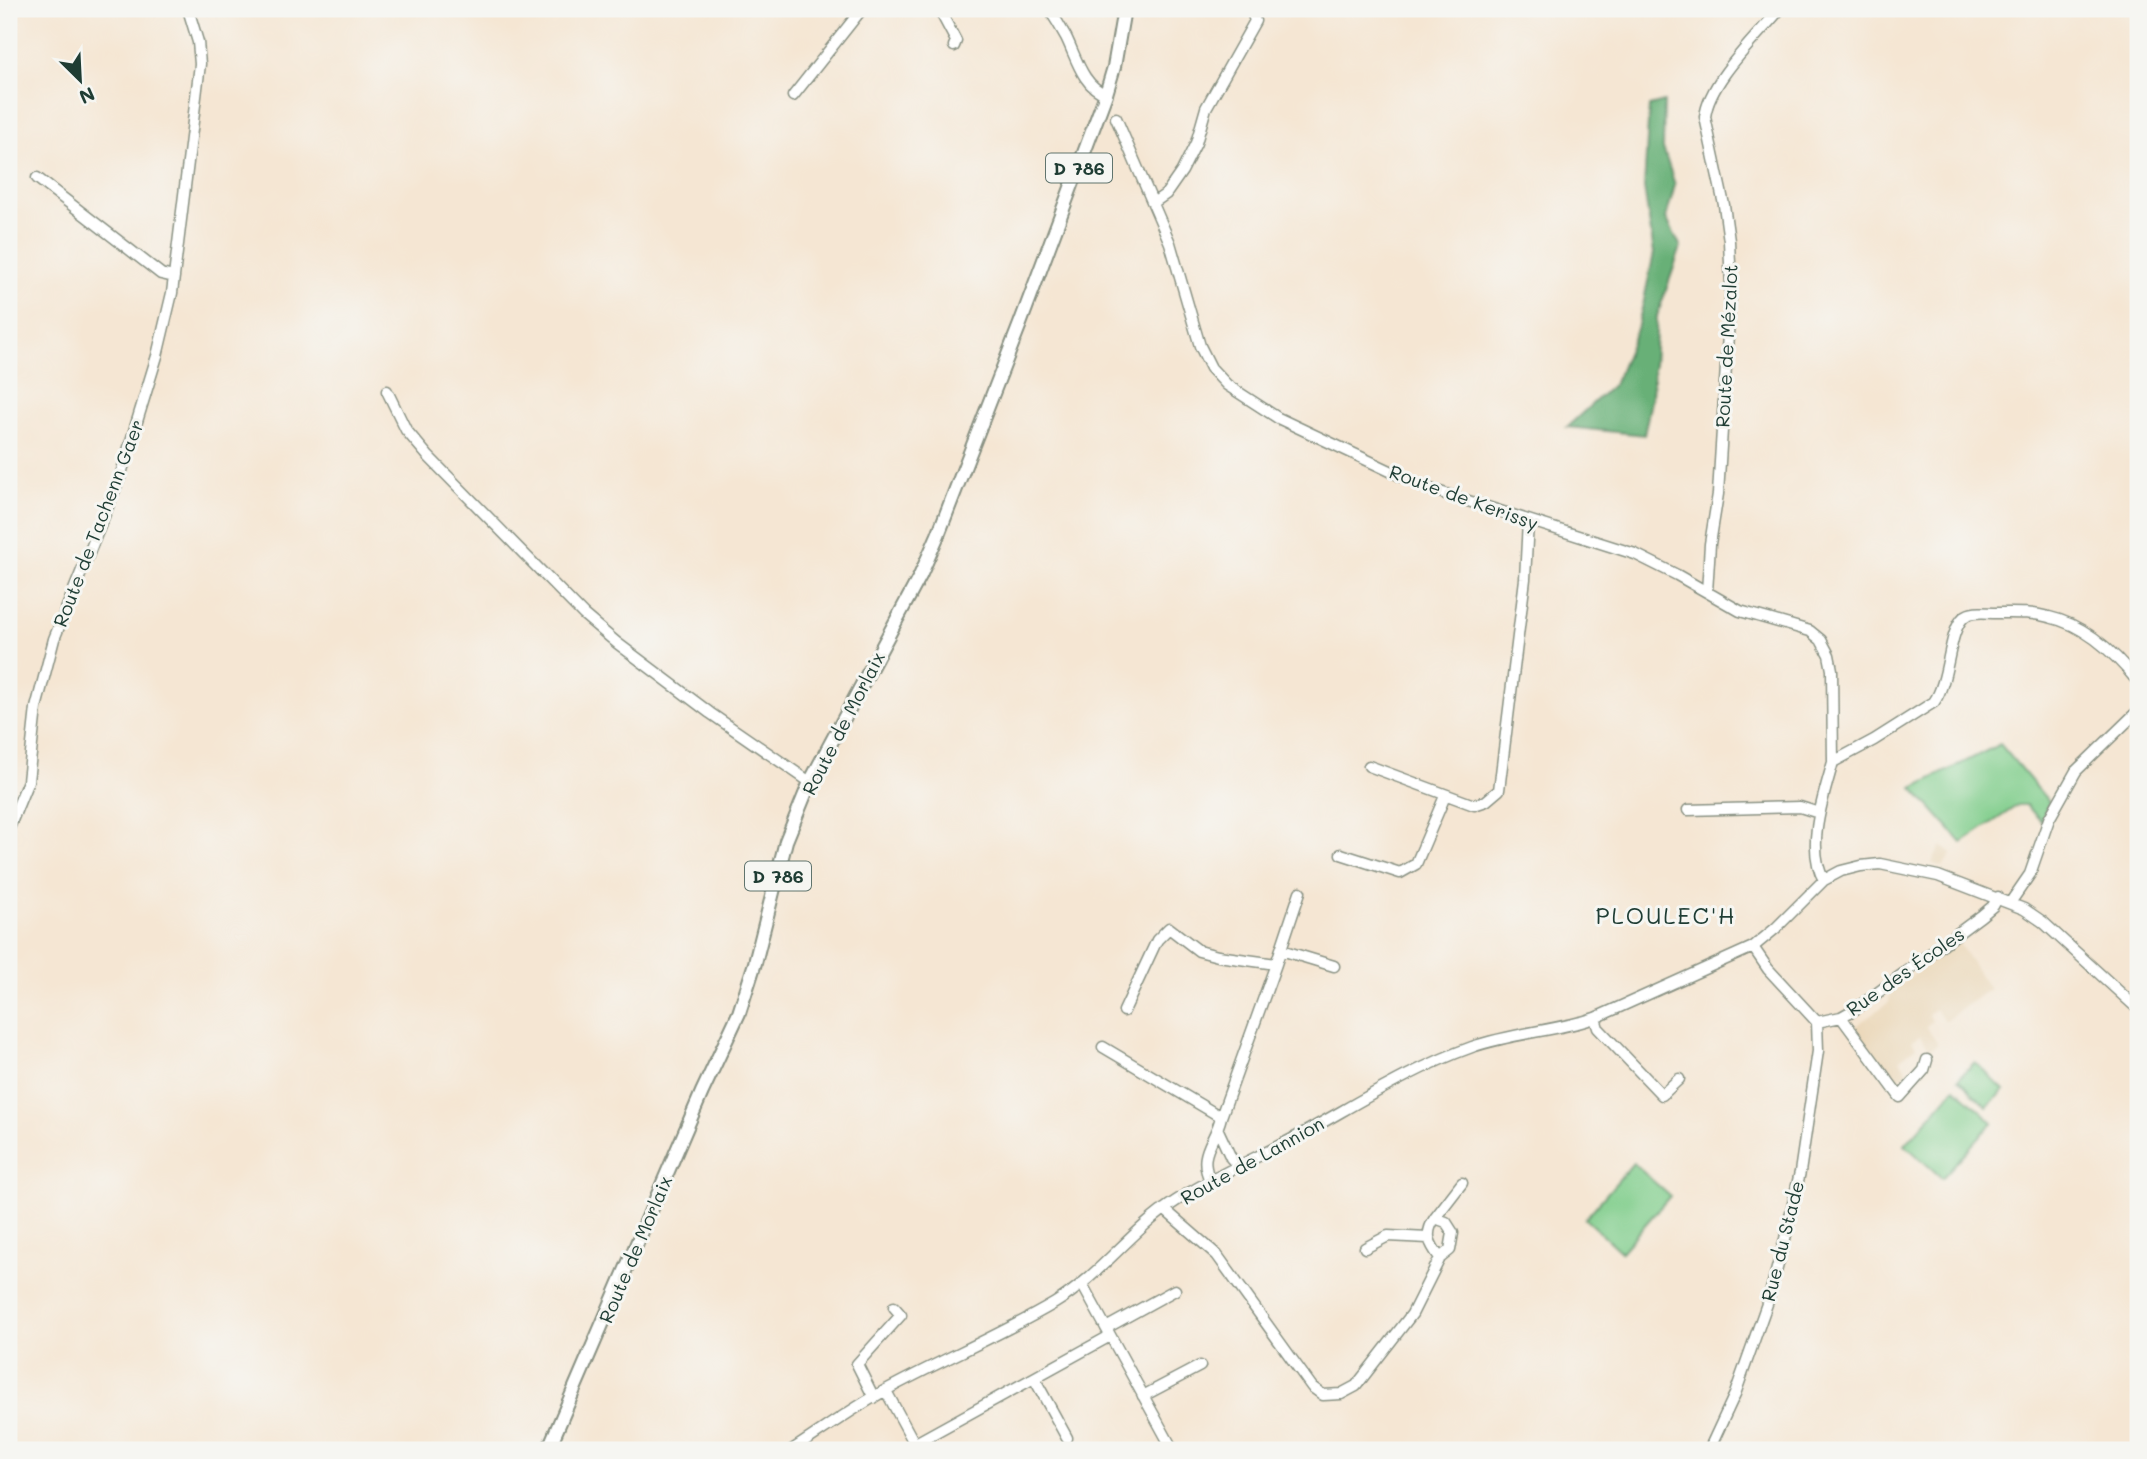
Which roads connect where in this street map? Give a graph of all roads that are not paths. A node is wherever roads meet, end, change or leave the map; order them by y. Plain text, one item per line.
1 (188, 9) edge
2 (862, 9) edge
3 (939, 9) edge
4 (1049, 9) edge
5 (1124, 9) edge
6 (1251, 9) edge
7 (1780, 9) edge
8 (954, 46) dead end
9 (1106, 94) junction
10 (793, 96) dead end
11 (1116, 118) dead end
12 (37, 178) dead end
13 (1153, 203) junction
14 (174, 277) junction
15 (387, 391) dead end
16 (1528, 521) junction
17 (1707, 592) junction
18 (2138, 682) edge
19 (2138, 711) edge
20 (1833, 762) junction
21 (1369, 766) dead end
22 (810, 782) junction
23 (1445, 796) junction
24 (1688, 810) dead end
25 (1819, 813) junction
26 (9, 828) edge
27 (1341, 854) dead end
28 (1824, 880) junction
29 (1300, 892) dead end
30 (1998, 897) junction
31 (2010, 903) junction
32 (1753, 947) junction
33 (1281, 950) junction
34 (1276, 964) junction
35 (1334, 966) dead end
36 (2138, 1009) edge
37 (1124, 1010) dead end
38 (1841, 1017) junction
39 (1595, 1018) junction
40 (1816, 1022) junction
41 (1103, 1046) dead end
42 (1927, 1060) dead end
43 (1679, 1079) dead end
44 (1221, 1117) junction
45 (1218, 1130) junction
46 (1239, 1167) junction
47 (1211, 1182) junction
48 (1462, 1183) dead end
49 (1164, 1209) junction
50 (1435, 1218) junction
51 (1427, 1238) junction
52 (1365, 1248) dead end
53 (1440, 1258) junction
54 (1082, 1284) junction
55 (1175, 1290) dead end
56 (894, 1307) dead end
57 (1108, 1332) junction
58 (1200, 1366) dead end
59 (1034, 1378) junction
60 (886, 1391) junction
61 (1143, 1396) junction
62 (874, 1398) junction
63 (553, 1435) junction
64 (1066, 1438) dead end
65 (916, 1447) edge
66 (540, 1450) edge
67 (548, 1450) edge
68 (792, 1450) edge
69 (1173, 1450) edge
70 (1709, 1450) edge

1 - 14 street, Route de Tachenn Gaer
2 - 10 street
3 - 8 street
4 - 9 street
5 - 9 main road, Route de Morlaix / D 786
6 - 13 street
7 - 17 street, Route de Mézalot
9 - 22 main road, Route de Morlaix / D 786
11 - 13 street, Route de Kerissy
12 - 14 street
13 - 16 street, Route de Kerissy
14 - 26 street, Route de Tachenn Gaer
15 - 22 street
16 - 17 street, Route de Kerissy
16 - 23 street
17 - 20 street, Route de Kerissy
18 - 20 street
19 - 31 street
20 - 25 street, Route de Kerissy
21 - 23 street
22 - 63 main road, Route de Morlaix / D 786
23 - 27 street
24 - 25 street
25 - 28 street, Route de Kerissy
28 - 30 street
28 - 32 street, Route de Lannion
29 - 33 street
30 - 31 street
30 - 38 street, Rue des Écoles
31 - 36 street
32 - 39 street, Route de Lannion
32 - 40 street
33 - 34 street
33 - 35 street
34 - 37 street
34 - 44 street
38 - 40 street, Rue des Écoles
38 - 42 street
39 - 43 street
39 - 46 street, Route de Lannion
40 - 70 street, Rue du Stade
41 - 44 street
44 - 45 street
45 - 46 street
45 - 47 street
46 - 47 street, Route de Lannion
47 - 49 street, Route de Lannion
48 - 50 street
49 - 53 street
49 - 54 street, Route de Lannion
50 - 51 street
50 - 53 street
51 - 52 street
51 - 53 street
54 - 57 street
54 - 60 street, Route de Lannion
55 - 57 street
56 - 62 street
57 - 59 street
57 - 61 street
58 - 61 street
59 - 64 street
59 - 65 street
60 - 62 street, Route de Lannion
60 - 65 street
61 - 69 street
62 - 68 street, Route de Lannion
63 - 66 main road, Route de Morlaix / D 786
63 - 67 main road, Route de Morlaix / D 786

